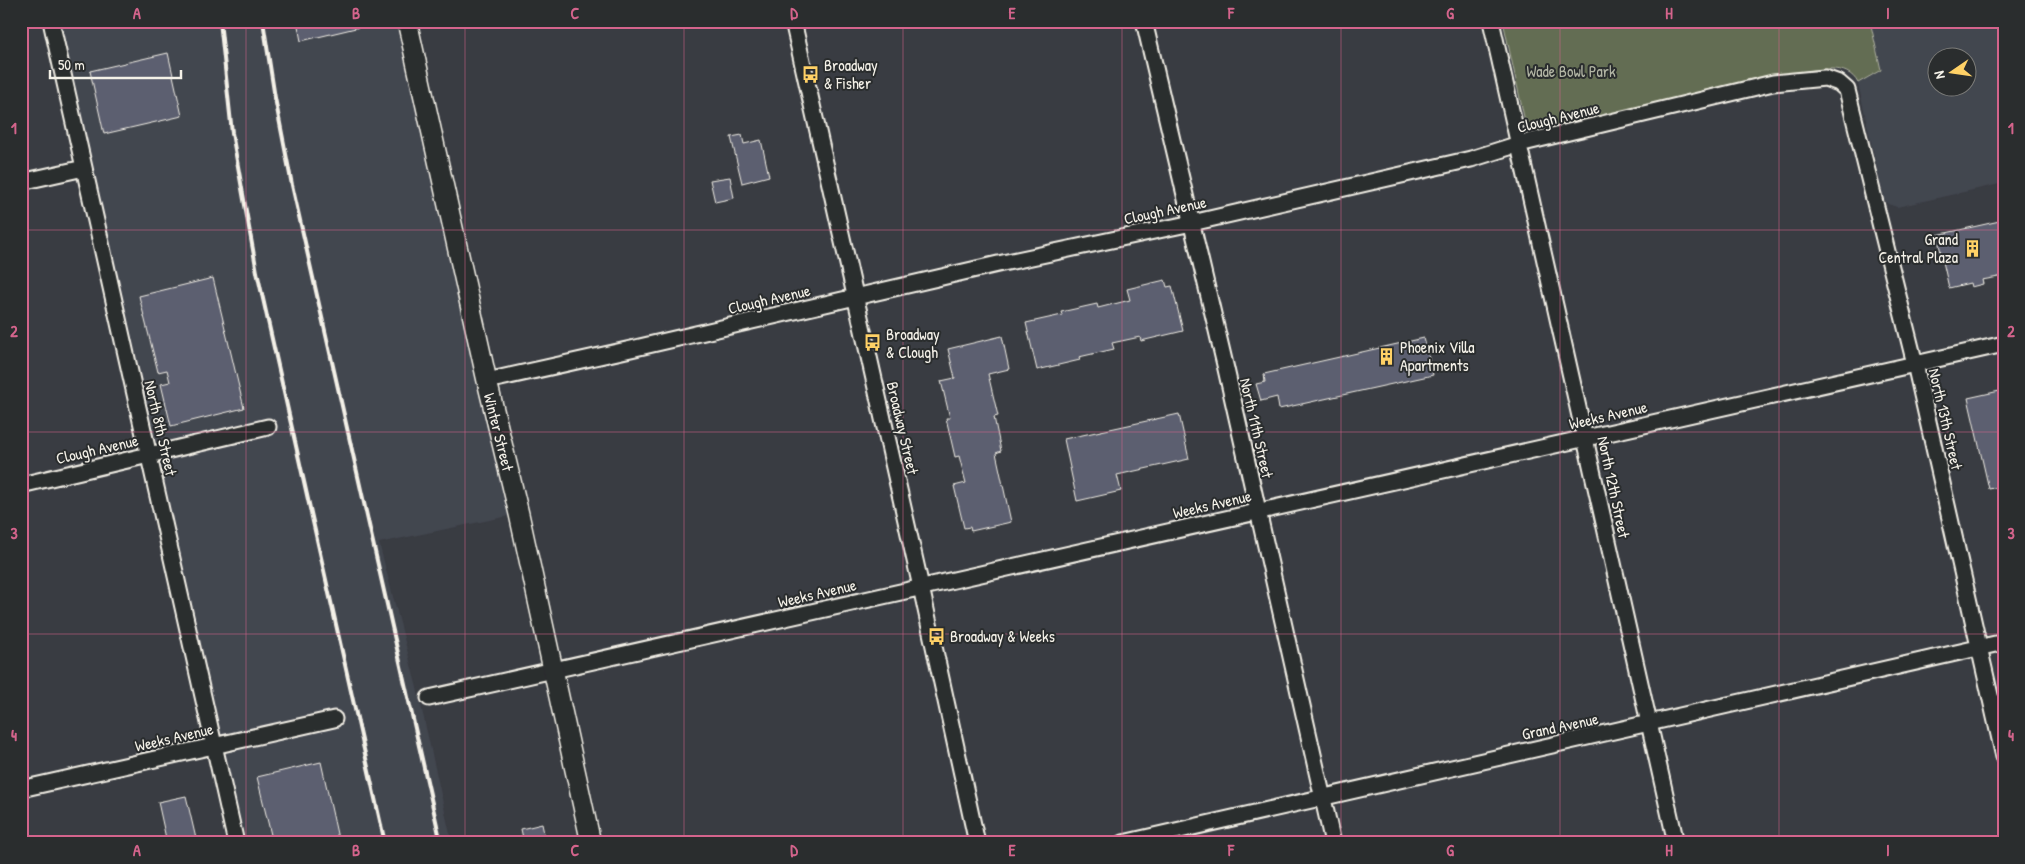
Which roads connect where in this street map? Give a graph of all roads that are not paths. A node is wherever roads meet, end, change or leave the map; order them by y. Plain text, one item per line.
1 (51, 21) edge
2 (407, 21) edge
3 (792, 21) edge
4 (1144, 21) edge
5 (1491, 21) edge
6 (1847, 90) joint
7 (1519, 144) junction
8 (84, 168) junction
9 (21, 182) edge
10 (1192, 223) junction
11 (855, 296) junction
12 (2004, 344) edge
13 (1915, 364) junction
14 (487, 381) junction
15 (268, 427) dead end
16 (1585, 438) junction
17 (149, 455) junction
18 (21, 485) edge
19 (1258, 511) junction
20 (921, 587) junction
21 (2004, 642) edge
22 (1980, 648) junction
23 (552, 670) junction
24 (429, 698) dead end
25 (334, 719) dead end
26 (1650, 724) junction
27 (215, 746) junction
28 (2004, 757) edge
29 (21, 789) edge
30 (1323, 798) junction
31 (236, 843) edge
32 (591, 843) edge
33 (977, 843) edge
34 (1123, 843) edge
35 (1333, 843) edge
36 (1676, 843) edge

1 - 8 street, North 8th Street
2 - 14 street, Winter Street
3 - 11 street, Broadway Street
4 - 10 street, North 11th Street
5 - 7 street, North 12th Street
6 - 7 street, Clough Avenue
6 - 13 street, North 13th Street
7 - 10 street, Clough Avenue
7 - 16 street, North 12th Street
8 - 9 street
8 - 17 street, North 8th Street
10 - 11 street, Clough Avenue
10 - 19 street, North 11th Street
11 - 14 street, Clough Avenue
11 - 20 street, Broadway Street
12 - 13 street, Weeks Avenue
13 - 16 street, Weeks Avenue
13 - 22 street, North 13th Street
14 - 23 street, Winter Street
15 - 17 street, Clough Avenue
16 - 19 street, Weeks Avenue
16 - 26 street, North 12th Street
17 - 18 street, Clough Avenue
17 - 27 street, North 8th Street
19 - 20 street, Weeks Avenue
19 - 30 street, North 11th Street
20 - 23 street, Weeks Avenue
20 - 33 street, Broadway Street
21 - 22 street, Grand Avenue
22 - 26 street, Grand Avenue
22 - 28 street, North 13th Street
23 - 24 street, Weeks Avenue
23 - 32 street, Winter Street
25 - 27 street, Weeks Avenue
26 - 30 street, Grand Avenue
26 - 36 street, North 12th Street
27 - 29 street, Weeks Avenue
27 - 31 street, North 8th Street
30 - 34 street, Grand Avenue
30 - 35 street, North 11th Street

